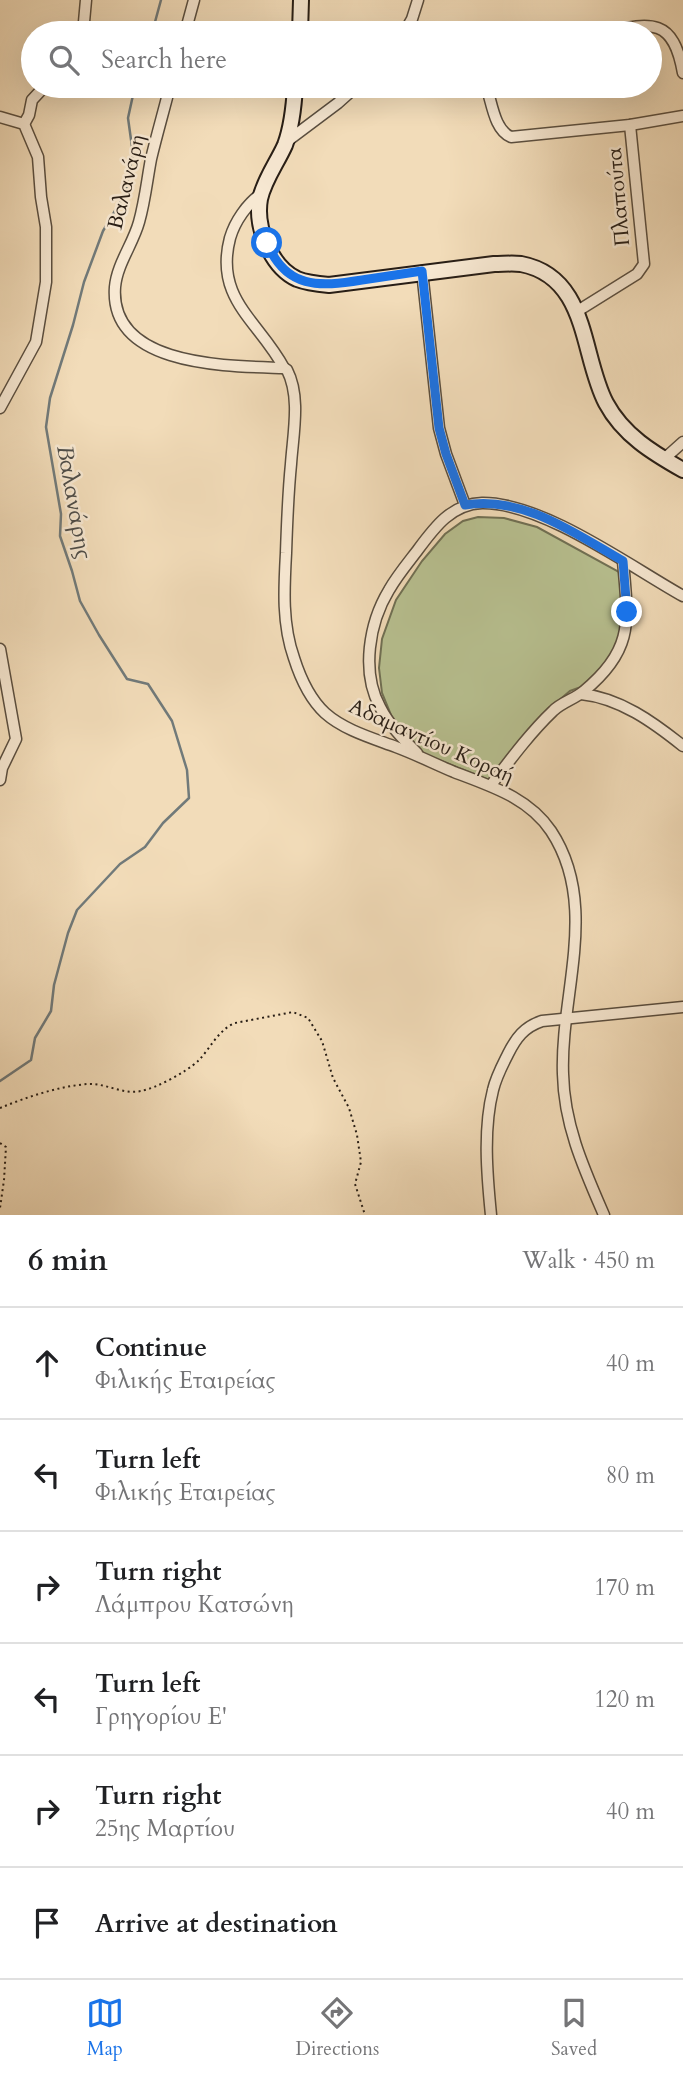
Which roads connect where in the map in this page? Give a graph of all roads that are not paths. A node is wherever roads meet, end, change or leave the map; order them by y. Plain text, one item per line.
1 (86, 0) edge
2 (194, 0) edge
3 (301, 0) edge
4 (418, 0) edge
5 (84, 21) edge
6 (188, 21) edge
7 (300, 21) edge
8 (411, 21) edge
9 (662, 31) edge
10 (683, 73) edge
11 (34, 98) edge
12 (167, 98) edge
13 (293, 98) edge
14 (344, 98) edge
15 (490, 98) edge
16 (683, 116) edge
17 (0, 117) edge
18 (24, 124) junction
19 (631, 125) junction
20 (286, 142) junction
21 (262, 194) junction
22 (422, 271) junction
23 (576, 312) junction
24 (284, 368) junction
25 (0, 408) edge
26 (683, 443) edge
27 (664, 459) junction
28 (683, 470) edge
29 (465, 505) junction
30 (623, 561) junction
31 (683, 596) edge
32 (0, 649) edge
33 (581, 694) junction
34 (683, 746) edge
35 (422, 758) junction
36 (0, 780) edge
37 (491, 785) junction
38 (683, 1007) edge
39 (566, 1018) junction
40 (491, 1215) edge
41 (604, 1215) edge

1 - 5 street
2 - 6 street
3 - 7 main road
4 - 8 street
9 - 10 street
11 - 18 street
12 - 24 street, Βαλανάρη
13 - 20 main road
14 - 20 street
15 - 19 street
16 - 19 street
17 - 18 street
18 - 25 street
19 - 23 street, Πλαπούτα
20 - 21 main road
21 - 22 main road
21 - 24 street, Αδαμαντίου Κοραή
22 - 23 main road
22 - 29 street
23 - 27 main road
24 - 35 street, Αδαμαντίου Κοραή
26 - 27 street
27 - 28 main road
29 - 30 street
29 - 35 street
30 - 31 street
30 - 33 street
32 - 36 street
33 - 34 street
33 - 37 street
35 - 37 street, Αδαμαντίου Κοραή
37 - 39 street, Αδαμαντίου Κοραή
38 - 39 street
39 - 40 street
39 - 41 street, Αδαμαντίου Κοραή

